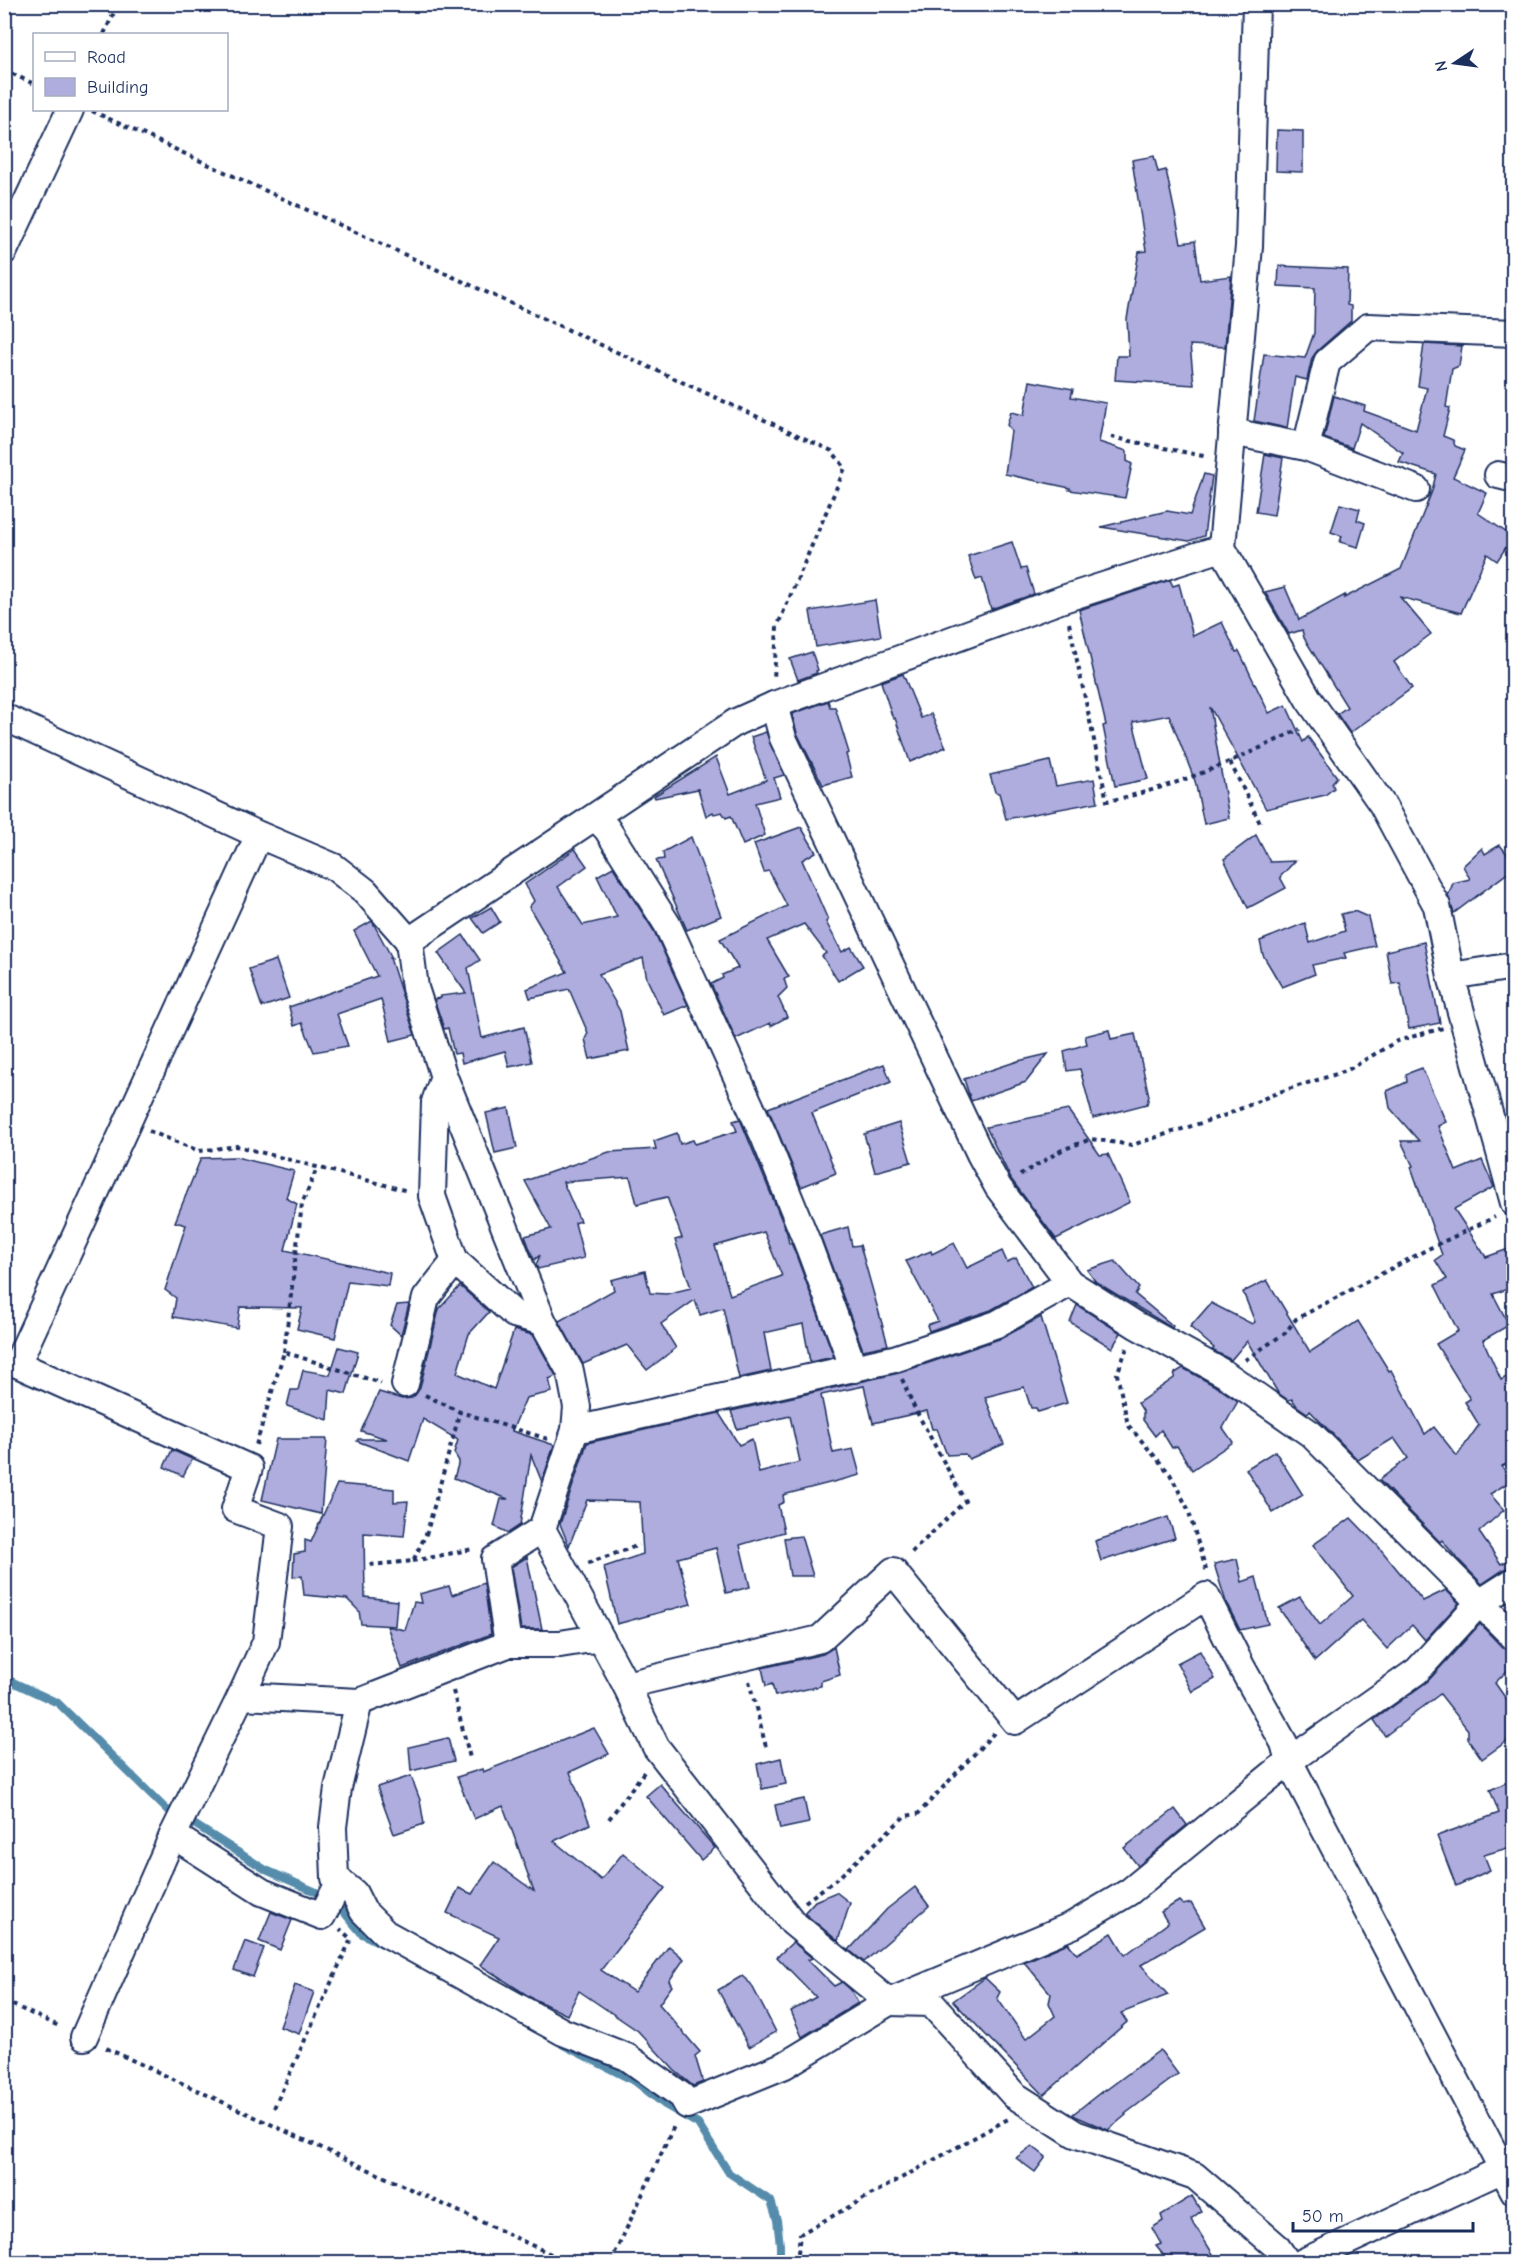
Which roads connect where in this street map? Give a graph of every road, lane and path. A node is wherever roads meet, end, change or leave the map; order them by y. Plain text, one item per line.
1 (118, 4) edge
2 (1256, 4) edge
3 (104, 33) edge
4 (4, 70) edge
5 (33, 84) edge
6 (70, 111) edge
7 (90, 111) edge
8 (4, 251) edge
9 (1514, 333) edge
10 (1232, 432) junction
11 (1111, 437) dead end
12 (1306, 447) junction
13 (1230, 461) junction
14 (1416, 489) dead end
15 (1222, 548) junction
16 (1063, 599) junction
17 (774, 705) junction
18 (4, 717) edge
19 (1322, 718) junction
20 (1230, 762) junction
21 (596, 817) junction
22 (1260, 823) dead end
23 (259, 835) junction
24 (410, 941) junction
25 (1514, 966) edge
26 (1451, 976) junction
27 (1463, 1022) junction
28 (444, 1077) junction
29 (127, 1123) junction
30 (317, 1168) junction
31 (998, 1187) junction
32 (418, 1193) dead end
33 (1508, 1208) edge
34 (455, 1261) junction
35 (1070, 1283) junction
36 (543, 1322) junction
37 (1136, 1325) junction
38 (284, 1352) junction
39 (894, 1359) junction
40 (854, 1369) junction
41 (1225, 1374) junction
42 (405, 1384) junction
43 (460, 1412) junction
44 (576, 1430) junction
45 (249, 1468) junction
46 (542, 1528) junction
47 (639, 1545) dead end
48 (495, 1559) junction
49 (414, 1561) junction
50 (370, 1565) dead end
51 (564, 1571) junction
52 (893, 1571) junction
53 (1514, 1581) edge
54 (1206, 1596) junction
55 (1478, 1604) junction
56 (1514, 1637) edge
57 (601, 1639) junction
58 (508, 1644) junction
59 (743, 1657) junction
60 (447, 1667) junction
61 (626, 1685) junction
62 (242, 1696) junction
63 (359, 1702) junction
64 (1011, 1715) junction
65 (656, 1747) junction
66 (765, 1747) dead end
67 (470, 1758) dead end
68 (1289, 1761) junction
69 (609, 1819) dead end
70 (174, 1833) junction
71 (339, 1884) junction
72 (323, 1915) junction
73 (787, 1915) junction
74 (4, 2001) edge
75 (889, 2002) junction
76 (84, 2037) junction
77 (1014, 2095) junction
78 (274, 2108) dead end
79 (673, 2128) dead end
80 (1509, 2175) edge
81 (568, 2262) edge
82 (612, 2262) edge
83 (797, 2262) edge
84 (1287, 2262) edge
85 (1303, 2262) edge

1 - 3 path
2 - 10 street
4 - 5 path
6 - 8 street
7 - 17 path
9 - 12 street
10 - 12 street
10 - 13 street
11 - 13 path
12 - 14 street
13 - 15 street
15 - 16 street
15 - 19 street
16 - 17 street
16 - 20 path
17 - 21 street
17 - 31 street
18 - 23 street
19 - 20 path
19 - 26 street
20 - 22 path
21 - 24 street
21 - 40 street
23 - 24 street
23 - 29 street
24 - 28 street
25 - 26 street
26 - 27 street
27 - 31 path
27 - 33 street
28 - 34 street
28 - 36 street
29 - 30 path
29 - 45 street
30 - 32 path
30 - 38 path
31 - 35 street
33 - 41 path
34 - 36 street
34 - 42 street
35 - 37 street
35 - 39 street
36 - 44 street
37 - 41 street
37 - 54 path
38 - 42 path
38 - 45 path
39 - 40 street
39 - 52 path
40 - 44 street
41 - 55 street
42 - 43 path
43 - 44 path
43 - 49 path
44 - 46 street
45 - 62 street
46 - 48 street
46 - 51 street
47 - 51 path
48 - 49 path
48 - 58 street
49 - 50 path
51 - 57 street
52 - 59 street
52 - 64 street
53 - 55 street
54 - 64 street
54 - 68 street
55 - 56 street
55 - 68 street
57 - 58 street
57 - 61 street
58 - 60 street
59 - 61 street
59 - 66 path
60 - 63 street
60 - 67 path
61 - 65 street
62 - 63 street
62 - 70 street
63 - 71 street
64 - 73 path
65 - 69 path
65 - 73 street
68 - 75 street
68 - 80 street
70 - 72 street
70 - 76 street
71 - 72 street
71 - 75 street
72 - 78 path
73 - 75 street
74 - 76 path
75 - 77 street
76 - 81 path
77 - 83 path
77 - 84 street
79 - 82 path
80 - 85 street

